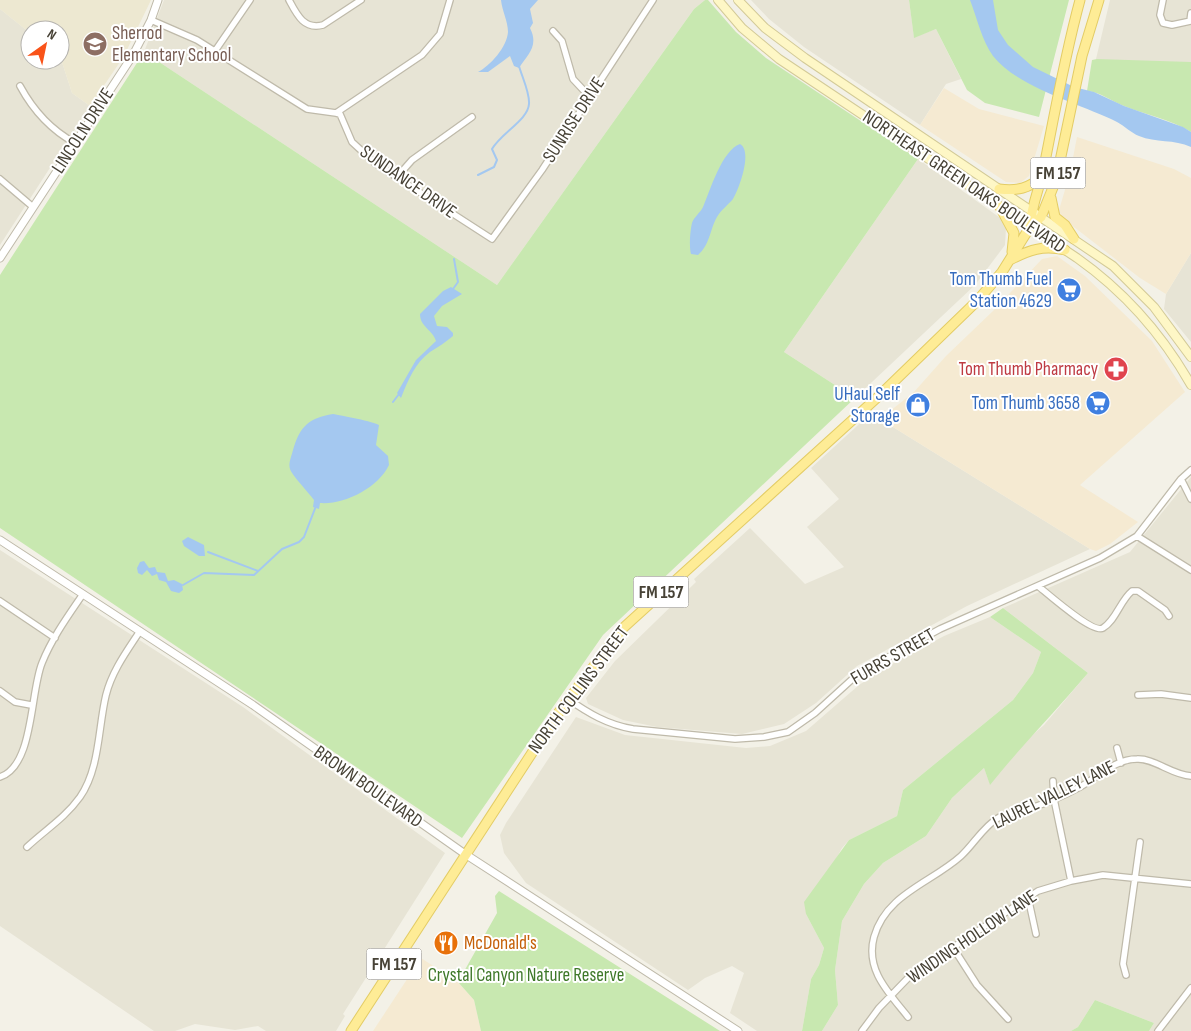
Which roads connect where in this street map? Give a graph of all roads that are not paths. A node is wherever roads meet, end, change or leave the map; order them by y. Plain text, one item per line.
1 (158, 0) edge
2 (250, 0) edge
3 (289, 0) edge
4 (361, 0) edge
5 (450, 0) edge
6 (653, 0) edge
7 (718, 0) edge
8 (738, 0) edge
9 (1080, 0) edge
10 (1099, 0) edge
11 (1163, 0) edge
12 (1191, 13) edge
13 (151, 20) junction
14 (1191, 21) edge
15 (553, 31) dead end
16 (215, 51) junction
17 (20, 86) dead end
18 (589, 96) junction
19 (336, 113) junction
20 (472, 117) dead end
21 (932, 143) junction
22 (75, 144) junction
23 (924, 156) junction
24 (1042, 176) junction
25 (397, 177) junction
26 (0, 179) edge
27 (999, 189) junction
28 (1051, 193) junction
29 (33, 207) junction
30 (1000, 207) junction
31 (1031, 210) junction
32 (1041, 217) junction
33 (1030, 227) junction
34 (493, 238) joint
35 (1074, 239) junction
36 (1065, 250) junction
37 (0, 258) edge
38 (1010, 260) junction
39 (1154, 307) junction
40 (1142, 316) junction
41 (1191, 357) edge
42 (1191, 385) edge
43 (1191, 470) edge
44 (1182, 479) junction
45 (1191, 499) edge
46 (1137, 536) junction
47 (0, 540) edge
48 (1191, 570) edge
49 (1038, 586) junction
50 (83, 594) junction
51 (0, 601) edge
52 (1169, 616) dead end
53 (140, 631) junction
54 (54, 638) junction
55 (0, 691) edge
56 (1138, 695) dead end
57 (1191, 698) edge
58 (568, 699) junction
59 (31, 706) junction
60 (1117, 748) dead end
61 (1121, 763) junction
62 (1191, 776) edge
63 (0, 777) edge
64 (1053, 781) dead end
65 (1054, 799) junction
66 (1140, 842) dead end
67 (27, 846) dead end
68 (465, 854) junction
69 (1135, 878) junction
70 (1071, 881) junction
71 (1191, 884) edge
72 (1028, 897) junction
73 (1036, 934) dead end
74 (954, 949) junction
75 (1126, 975) dead end
76 (1191, 988) edge
77 (891, 995) junction
78 (908, 1017) dead end
79 (1008, 1019) dead end
80 (351, 1031) edge
81 (738, 1031) edge
82 (862, 1031) edge
83 (1158, 1031) edge

1 - 13 street, LINCOLN DRIVE
2 - 16 street
3 - 4 street
5 - 19 street
6 - 18 street, SUNRISE DRIVE
7 - 23 main road, NORTHEAST GREEN OAKS BOULEVARD
8 - 21 main road, NORTHEAST GREEN OAKS BOULEVARD
9 - 24 main road, NORTH COLLINS STREET / FM 157
10 - 28 main road, NORTH COLLINS STREET / FM 157
11 - 14 street
12 - 14 street
13 - 16 street
13 - 22 street, LINCOLN DRIVE
15 - 18 street
16 - 19 street
17 - 22 street
18 - 34 street, SUNRISE DRIVE
19 - 25 street, SUNDANCE DRIVE
20 - 25 street
21 - 23 main road
21 - 27 main road, NORTHEAST GREEN OAKS BOULEVARD
22 - 29 street, LINCOLN DRIVE
23 - 30 main road, NORTHEAST GREEN OAKS BOULEVARD
24 - 27 main road
24 - 31 main road, NORTH COLLINS STREET / FM 157
25 - 34 street, SUNDANCE DRIVE
26 - 29 street
27 - 31 main road, NORTHEAST GREEN OAKS BOULEVARD
28 - 32 main road, NORTH COLLINS STREET / FM 157
28 - 35 main road
29 - 37 street, LINCOLN DRIVE
30 - 33 main road, NORTHEAST GREEN OAKS BOULEVARD
30 - 38 main road
31 - 32 main road, NORTHEAST GREEN OAKS BOULEVARD
31 - 33 main road, NORTH COLLINS STREET / FM 157
32 - 33 main road, NORTH COLLINS STREET / FM 157
32 - 35 main road, NORTHEAST GREEN OAKS BOULEVARD
33 - 36 main road, NORTHEAST GREEN OAKS BOULEVARD
33 - 38 main road, NORTH COLLINS STREET / FM 157
35 - 39 main road, NORTHEAST GREEN OAKS BOULEVARD
36 - 38 main road
36 - 40 main road, NORTHEAST GREEN OAKS BOULEVARD
38 - 58 main road, NORTH COLLINS STREET / FM 157
39 - 40 main road
39 - 41 main road, NORTHEAST GREEN OAKS BOULEVARD
40 - 42 main road, NORTHEAST GREEN OAKS BOULEVARD
43 - 44 street, FURRS STREET
44 - 45 street
44 - 46 street, FURRS STREET
46 - 48 street
46 - 49 street, FURRS STREET
47 - 50 street, BROWN BOULEVARD
49 - 52 street
49 - 58 street, FURRS STREET
50 - 53 street, BROWN BOULEVARD
50 - 54 street
51 - 54 street
53 - 67 street
53 - 68 street, BROWN BOULEVARD
54 - 59 street
55 - 59 street
56 - 57 street
58 - 68 main road, NORTH COLLINS STREET / FM 157
59 - 63 street
60 - 61 street
61 - 62 street, LAUREL VALLEY LANE
61 - 65 street, LAUREL VALLEY LANE
64 - 65 street
65 - 70 street
65 - 77 street, LAUREL VALLEY LANE
66 - 69 street
68 - 80 main road, NORTH COLLINS STREET / FM 157
68 - 81 street, BROWN BOULEVARD
69 - 70 street, WINDING HOLLOW LANE
69 - 71 street, WINDING HOLLOW LANE
69 - 75 street
70 - 72 street, WINDING HOLLOW LANE
72 - 73 street
72 - 74 street, WINDING HOLLOW LANE
74 - 77 street, WINDING HOLLOW LANE
74 - 79 street
76 - 83 street
77 - 78 street, LAUREL VALLEY LANE
77 - 82 street, WINDING HOLLOW LANE

